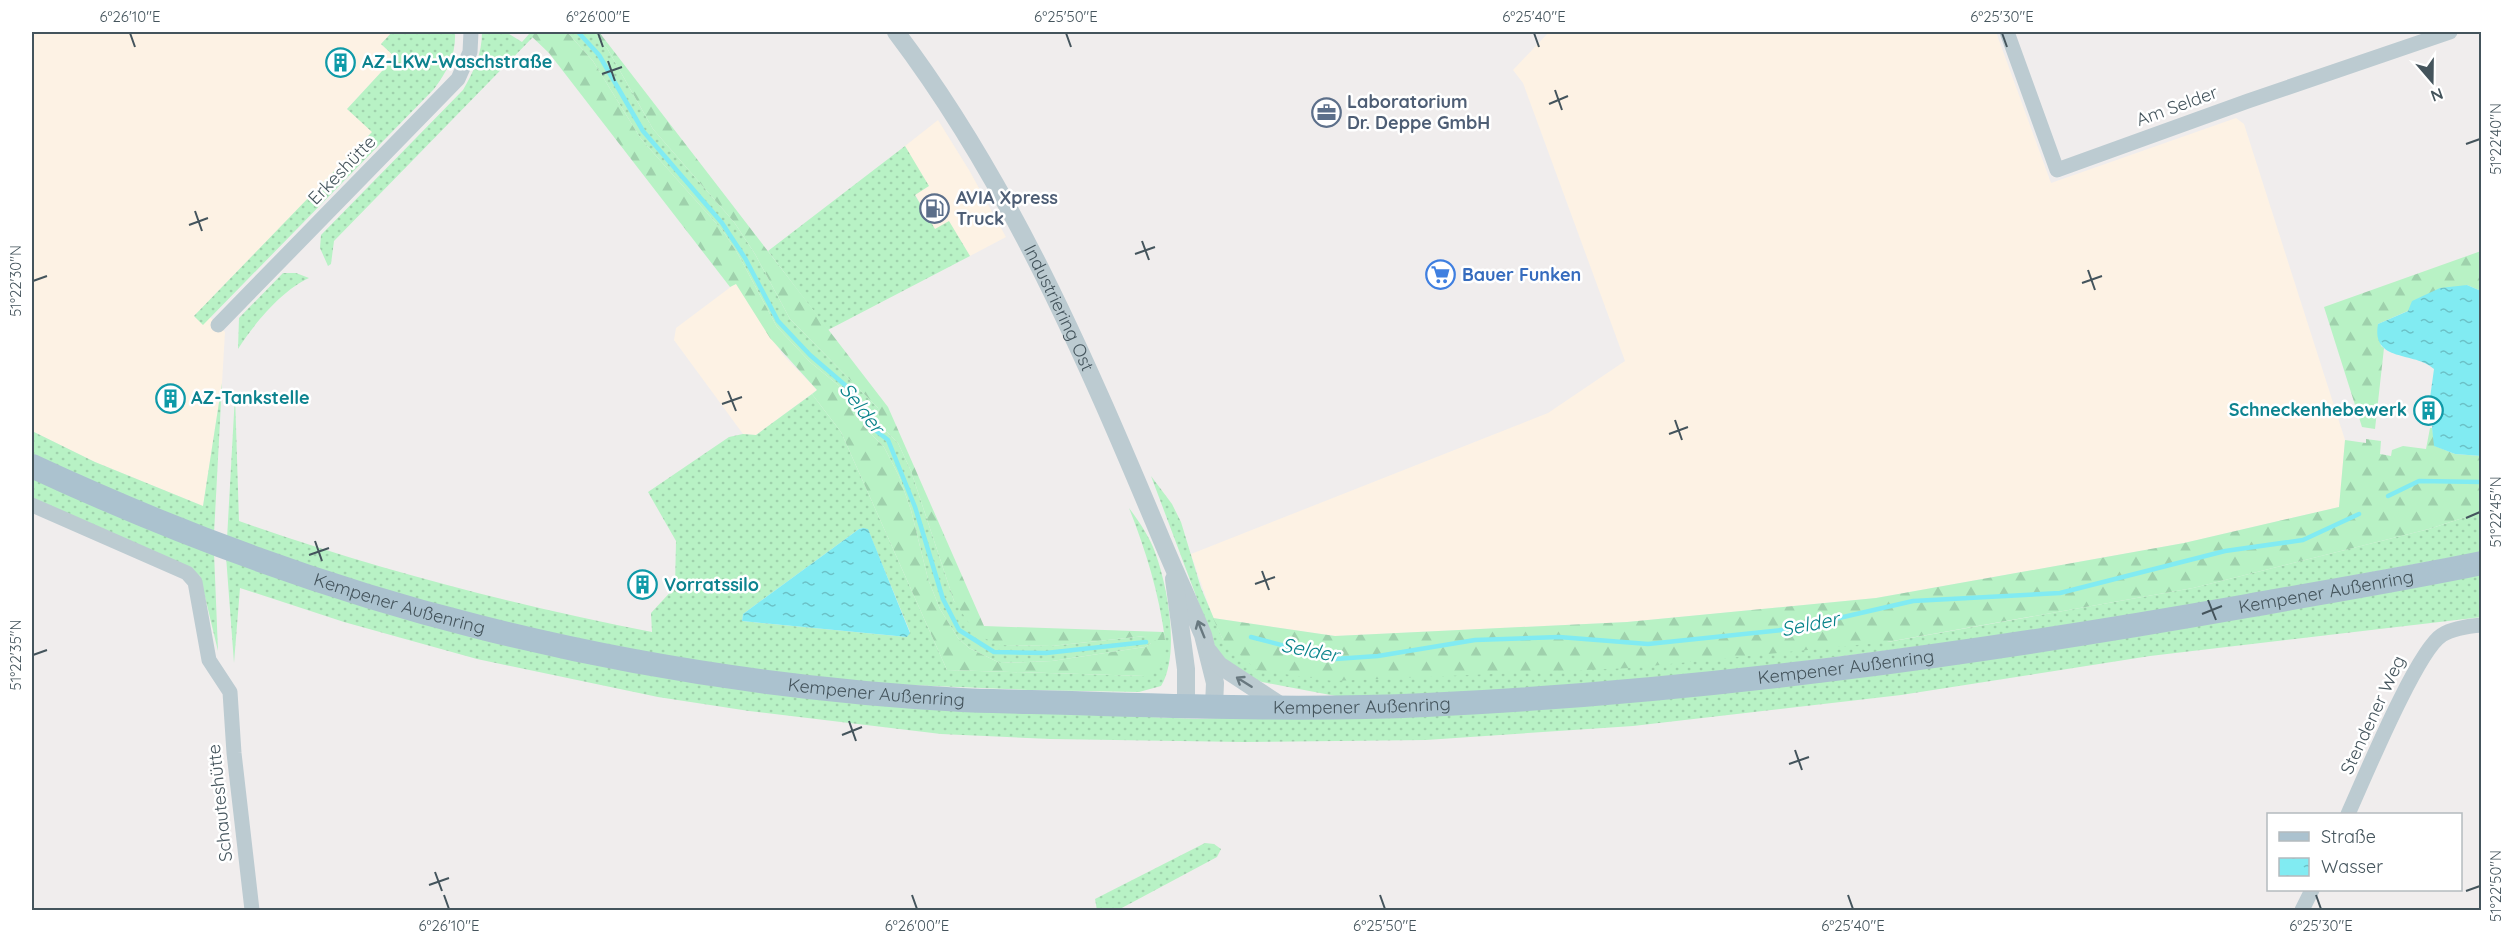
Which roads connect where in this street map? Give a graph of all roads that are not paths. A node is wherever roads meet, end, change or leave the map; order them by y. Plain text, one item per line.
1 (471, 32) edge
2 (896, 32) edge
3 (2007, 32) edge
4 (2450, 32) edge
5 (218, 325) dead end
6 (32, 466) edge
7 (32, 506) edge
8 (2481, 563) edge
9 (1173, 568) junction
10 (2481, 625) edge
11 (1209, 652) junction
12 (1186, 706) junction
13 (1214, 706) junction
14 (1283, 707) junction
15 (2348, 813) edge
16 (2312, 891) edge
17 (252, 910) edge
18 (2302, 910) edge

1 - 5 street, Erkeshütte
2 - 9 street, Industriering Ost
3 - 4 street, Am Selder
6 - 12 main road, Kempener Außenring
7 - 17 street, Schauteshütte
8 - 14 main road, Kempener Außenring
11 -> 9 street, Industriering Ost
9 - 12 street, Industriering Ost
10 - 15 street, Stendener Weg
11 - 13 street, Industriering Ost
14 -> 11 street
12 - 13 main road, Kempener Außenring
13 - 14 main road, Kempener Außenring
16 - 18 street

